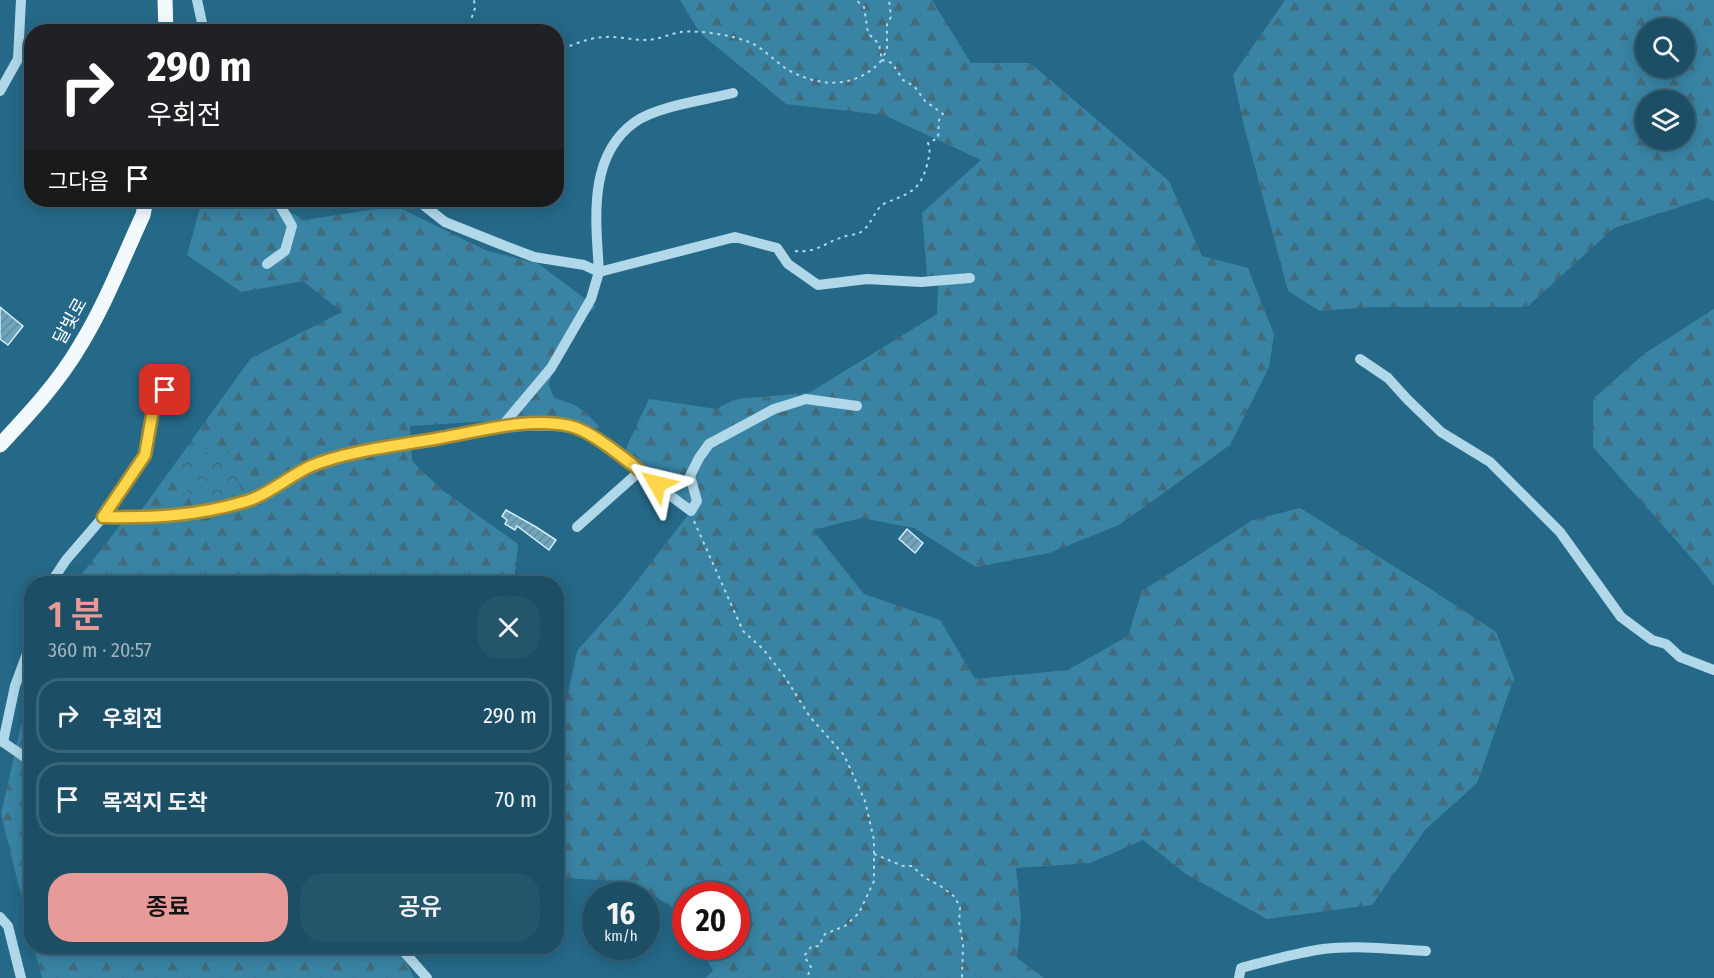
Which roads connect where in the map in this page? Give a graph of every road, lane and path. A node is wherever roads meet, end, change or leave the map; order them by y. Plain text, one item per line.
1 (21, 0) edge
2 (165, 0) edge
3 (197, 0) edge
4 (474, 0) edge
5 (856, 0) edge
6 (889, 0) edge
7 (166, 24) edge
8 (202, 24) edge
9 (469, 24) edge
10 (564, 49) edge
11 (882, 60) junction
12 (0, 91) edge
13 (733, 93) dead end
14 (145, 207) edge
15 (150, 207) edge
16 (281, 207) edge
17 (426, 207) edge
18 (143, 215) junction
19 (777, 248) junction
20 (267, 264) dead end
21 (599, 272) junction
22 (970, 278) dead end
23 (1360, 359) dead end
24 (177, 375) dead end
25 (857, 406) dead end
26 (503, 425) junction
27 (0, 445) edge
28 (640, 471) junction
29 (691, 511) junction
30 (103, 517) junction
31 (577, 527) dead end
32 (55, 576) edge
33 (24, 662) edge
34 (1714, 670) edge
35 (1, 741) edge
36 (24, 757) edge
37 (874, 854) junction
38 (0, 917) edge
39 (1426, 951) dead end
40 (406, 954) edge
41 (21, 978) edge
42 (427, 978) edge
43 (807, 978) edge
44 (962, 978) edge
45 (1239, 978) edge

1 - 12 street
2 - 7 main road
3 - 8 street
4 - 9 path
5 - 11 path
6 - 11 path
10 - 11 path
11 - 19 path
13 - 21 street
14 - 18 main road, 달빛로
15 - 18 street
16 - 20 street
17 - 21 street
18 - 27 main road, 달빛로
19 - 21 street
19 - 22 street
21 - 26 street
23 - 34 street
24 - 30 street
25 - 29 street
26 - 28 street
26 - 30 street
28 - 29 street
28 - 31 street
29 - 37 path
30 - 32 street
33 - 35 street
35 - 36 street
37 - 43 path
37 - 44 path
38 - 41 street
39 - 45 street
40 - 42 street

